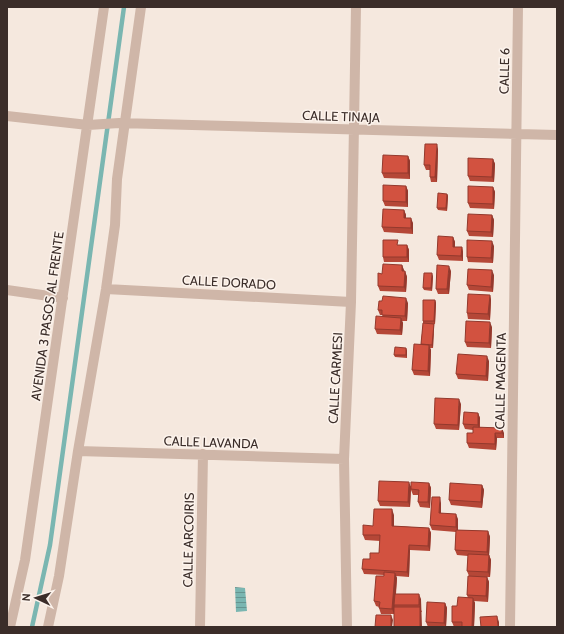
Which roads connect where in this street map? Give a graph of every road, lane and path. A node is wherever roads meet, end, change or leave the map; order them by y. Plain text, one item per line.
1 (104, 7) edge
2 (141, 7) edge
3 (356, 7) edge
4 (518, 7) edge
5 (7, 116) edge
6 (121, 123) junction
7 (88, 125) junction
8 (355, 130) junction
9 (516, 135) junction
10 (557, 135) edge
11 (106, 289) junction
12 (7, 290) edge
13 (62, 298) junction
14 (351, 302) junction
15 (78, 451) junction
16 (203, 454) junction
17 (344, 459) junction
18 (10, 627) edge
19 (48, 627) edge
20 (200, 627) edge
21 (347, 627) edge
22 (510, 627) edge

1 - 7 street, AVENIDA 3 PASOS AL FRENTE
2 - 6 street
3 - 8 street, CALLE CARMESI
4 - 9 street, CALLE 6
5 - 7 street, CALLE TINAJA
6 - 7 street, CALLE TINAJA
6 - 8 street, CALLE TINAJA
6 - 11 street
7 - 13 street, AVENIDA 3 PASOS AL FRENTE
8 - 9 street, CALLE TINAJA
8 - 14 street, CALLE CARMESI
9 - 10 street, CALLE TINAJA
9 - 22 street, CALLE MAGENTA
11 - 14 street, CALLE DORADO
11 - 15 street
12 - 13 street
13 - 18 street, AVENIDA 3 PASOS AL FRENTE
14 - 17 street, CALLE CARMESI
15 - 16 street, CALLE LAVANDA
15 - 19 street
16 - 17 street, CALLE LAVANDA
16 - 20 street, CALLE ARCOIRIS
17 - 21 street, CALLE CARMESI

